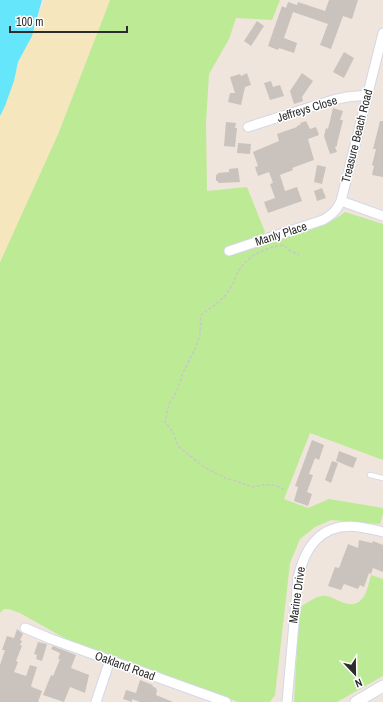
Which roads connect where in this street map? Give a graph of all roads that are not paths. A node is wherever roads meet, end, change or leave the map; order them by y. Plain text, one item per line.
1 (383, 33) edge
2 (368, 95) junction
3 (248, 127) dead end
4 (341, 200) junction
5 (332, 215) joint
6 (383, 216) edge
7 (229, 251) dead end
8 (370, 475) dead end
9 (383, 478) edge
10 (383, 532) edge
11 (25, 628) dead end
12 (110, 660) junction
13 (383, 686) edge
14 (96, 702) edge
15 (226, 702) edge
16 (287, 702) edge
17 (356, 702) edge

1 - 2 street, Treasure Beach Road
2 - 3 street, Jeffreys Close
2 - 4 street, Treasure Beach Road
4 - 5 street, Treasure Beach Road
4 - 6 street
5 - 7 street, Manly Place
8 - 9 lane
10 - 16 street, Marine Drive
11 - 12 street, Oakland Road
12 - 14 street
12 - 15 street, Oakland Road
13 - 17 street

